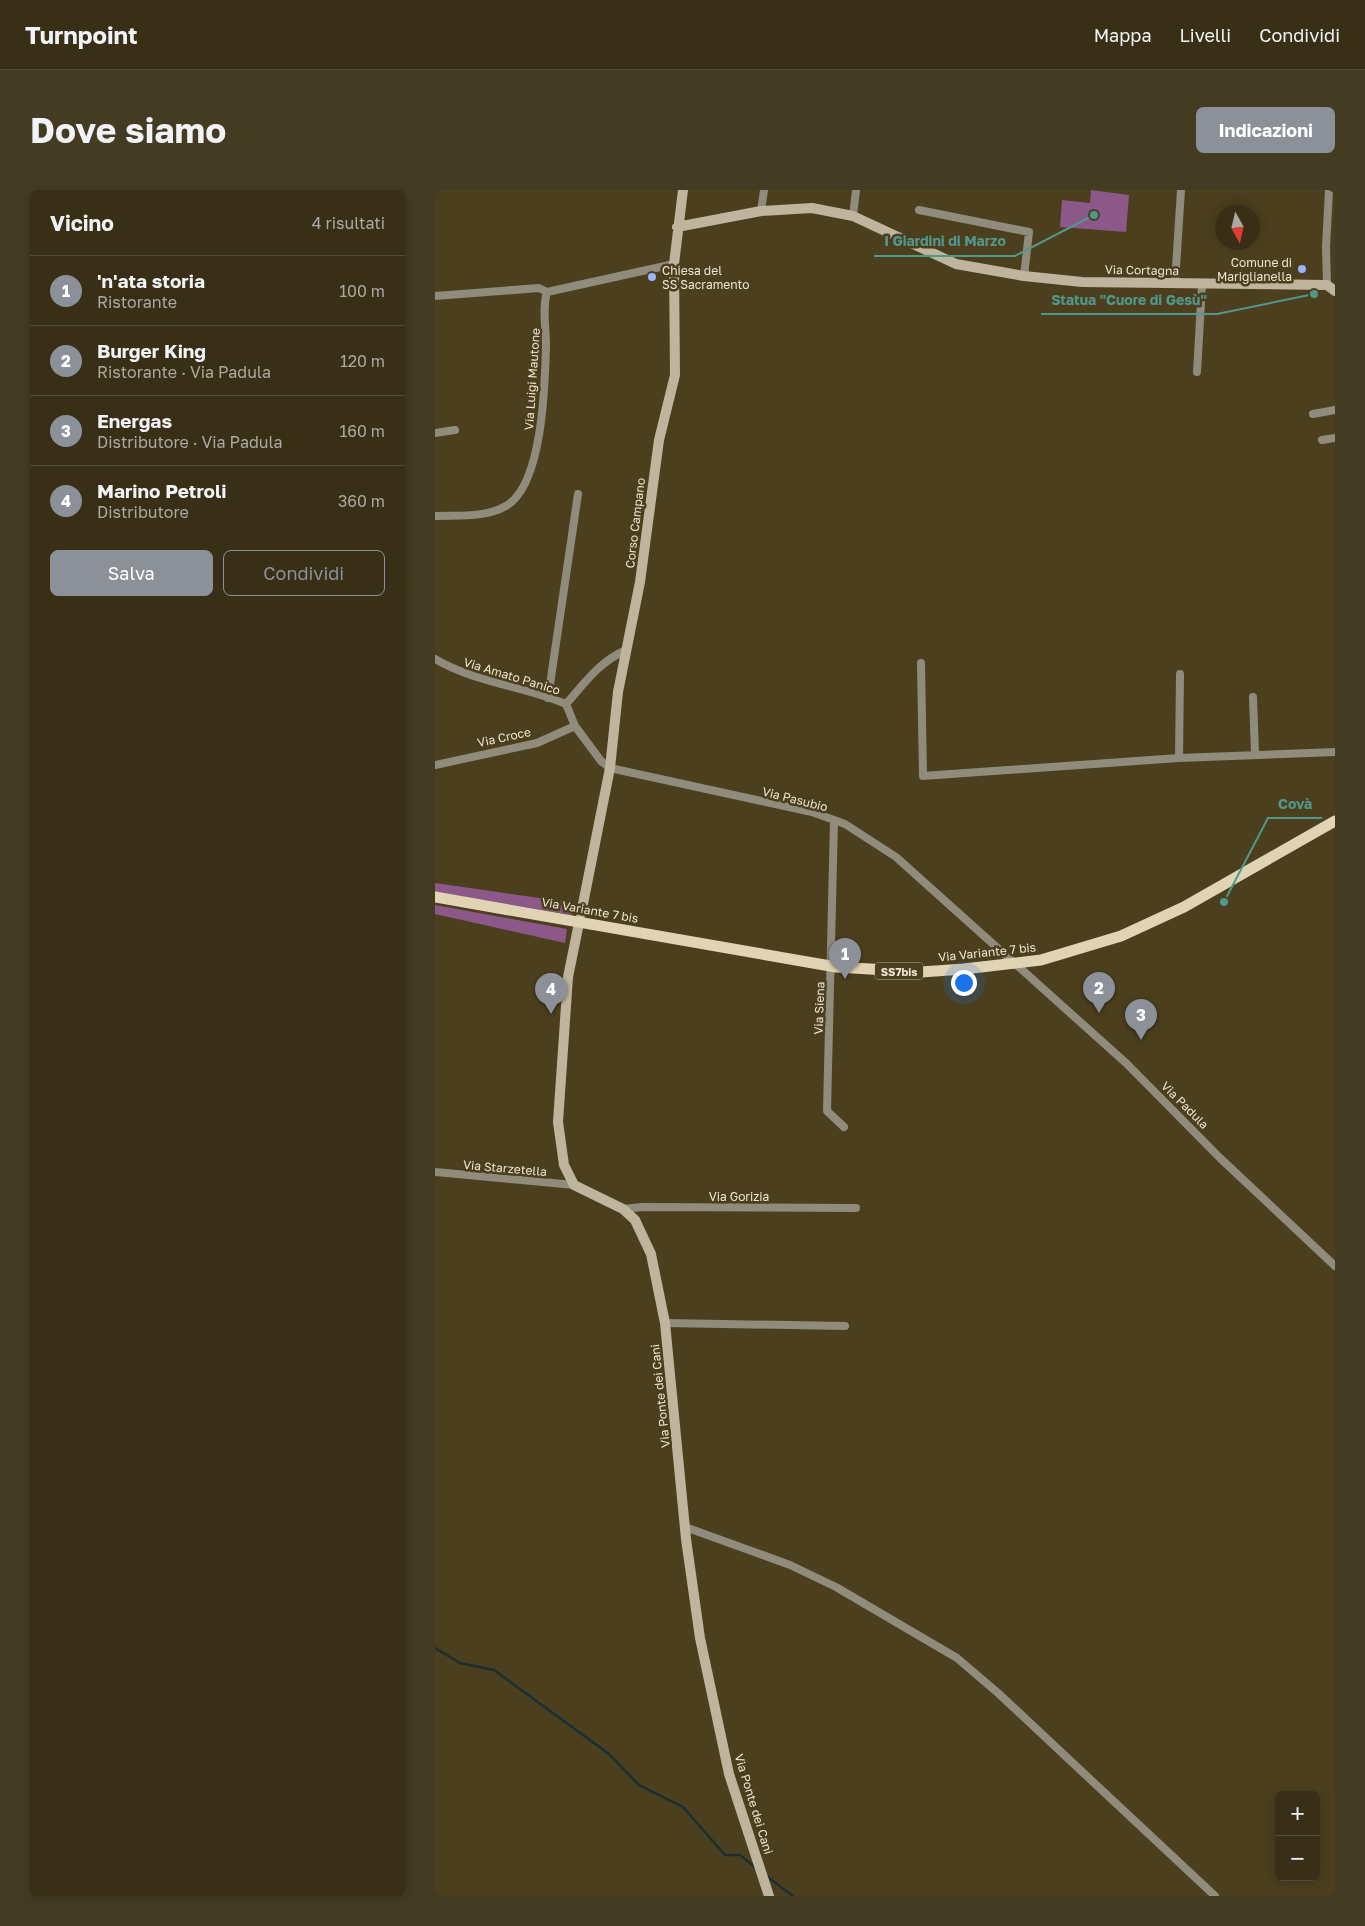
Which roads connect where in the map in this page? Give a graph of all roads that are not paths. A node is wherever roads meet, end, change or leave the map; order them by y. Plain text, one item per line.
1 (683, 190) edge
2 (764, 190) edge
3 (856, 190) edge
4 (1181, 190) edge
5 (1329, 190) edge
6 (919, 210) dead end
7 (761, 211) junction
8 (853, 216) junction
9 (677, 227) junction
10 (674, 264) junction
11 (1025, 276) junction
12 (1175, 283) junction
13 (1202, 285) junction
14 (1331, 288) edge
15 (547, 292) junction
16 (435, 296) edge
17 (1197, 372) dead end
18 (1335, 410) edge
19 (1313, 414) dead end
20 (455, 430) dead end
21 (435, 433) edge
22 (1335, 438) edge
23 (1322, 440) dead end
24 (578, 494) dead end
25 (435, 516) edge
26 (624, 651) junction
27 (435, 659) edge
28 (921, 663) dead end
29 (1181, 674) dead end
30 (1253, 697) dead end
31 (548, 698) junction
32 (565, 704) junction
33 (575, 726) junction
34 (1335, 752) edge
35 (1255, 754) junction
36 (1179, 758) junction
37 (435, 765) edge
38 (611, 768) junction
39 (835, 820) junction
40 (1335, 821) edge
41 (435, 897) edge
42 (581, 914) dead end
43 (578, 928) dead end
44 (1016, 964) junction
45 (831, 966) junction
46 (844, 1127) dead end
47 (435, 1172) edge
48 (574, 1185) junction
49 (856, 1208) dead end
50 (623, 1209) junction
51 (1335, 1266) edge
52 (665, 1323) junction
53 (845, 1326) dead end
54 (685, 1527) junction
55 (768, 1893) edge
56 (1215, 1896) edge

1 - 9 street, Corso Campano
2 - 7 street
3 - 8 street
4 - 12 street
5 - 14 street
6 - 11 street
7 - 8 street, Via Cortagna
7 - 9 street, Via Cortagna
8 - 11 street, Via Cortagna
9 - 10 street, Corso Campano
10 - 15 street
10 - 26 street, Corso Campano
11 - 12 street, Via Cortagna
12 - 13 street, Via Cortagna
13 - 14 street, Via Cortagna
13 - 17 street
15 - 16 street
15 - 25 street, Via Luigi Mautone
18 - 19 street
20 - 21 street
22 - 23 street
24 - 31 street
26 - 32 street
26 - 38 street, Corso Campano
27 - 31 street, Via Amato Panico
28 - 36 street
29 - 36 street
30 - 35 street
31 - 32 street, Via Amato Panico
32 - 33 street, Via Amato Panico
33 - 37 street, Via Croce
33 - 38 street, Via Amato Panico
34 - 35 street
35 - 36 street
38 - 39 street, Via Pasubio
38 - 42 street, Corso Campano
39 - 44 street, Via Pasubio
39 - 45 street, Via Siena
40 - 44 main road, Via Variante 7 bis / SS7bis
41 - 45 main road, Via Variante 7 bis / SS7bis
43 - 48 street
44 - 45 main road, Via Variante 7 bis / SS7bis
44 - 51 street, Via Padula
45 - 46 street, Via Siena
47 - 48 street, Via Starzetella
48 - 50 street, Via Ponte dei Cani
49 - 50 street, Via Gorizia
50 - 52 street, Via Ponte dei Cani
52 - 53 street
52 - 54 street, Via Ponte dei Cani
54 - 55 street, Via Ponte dei Cani
54 - 56 street

